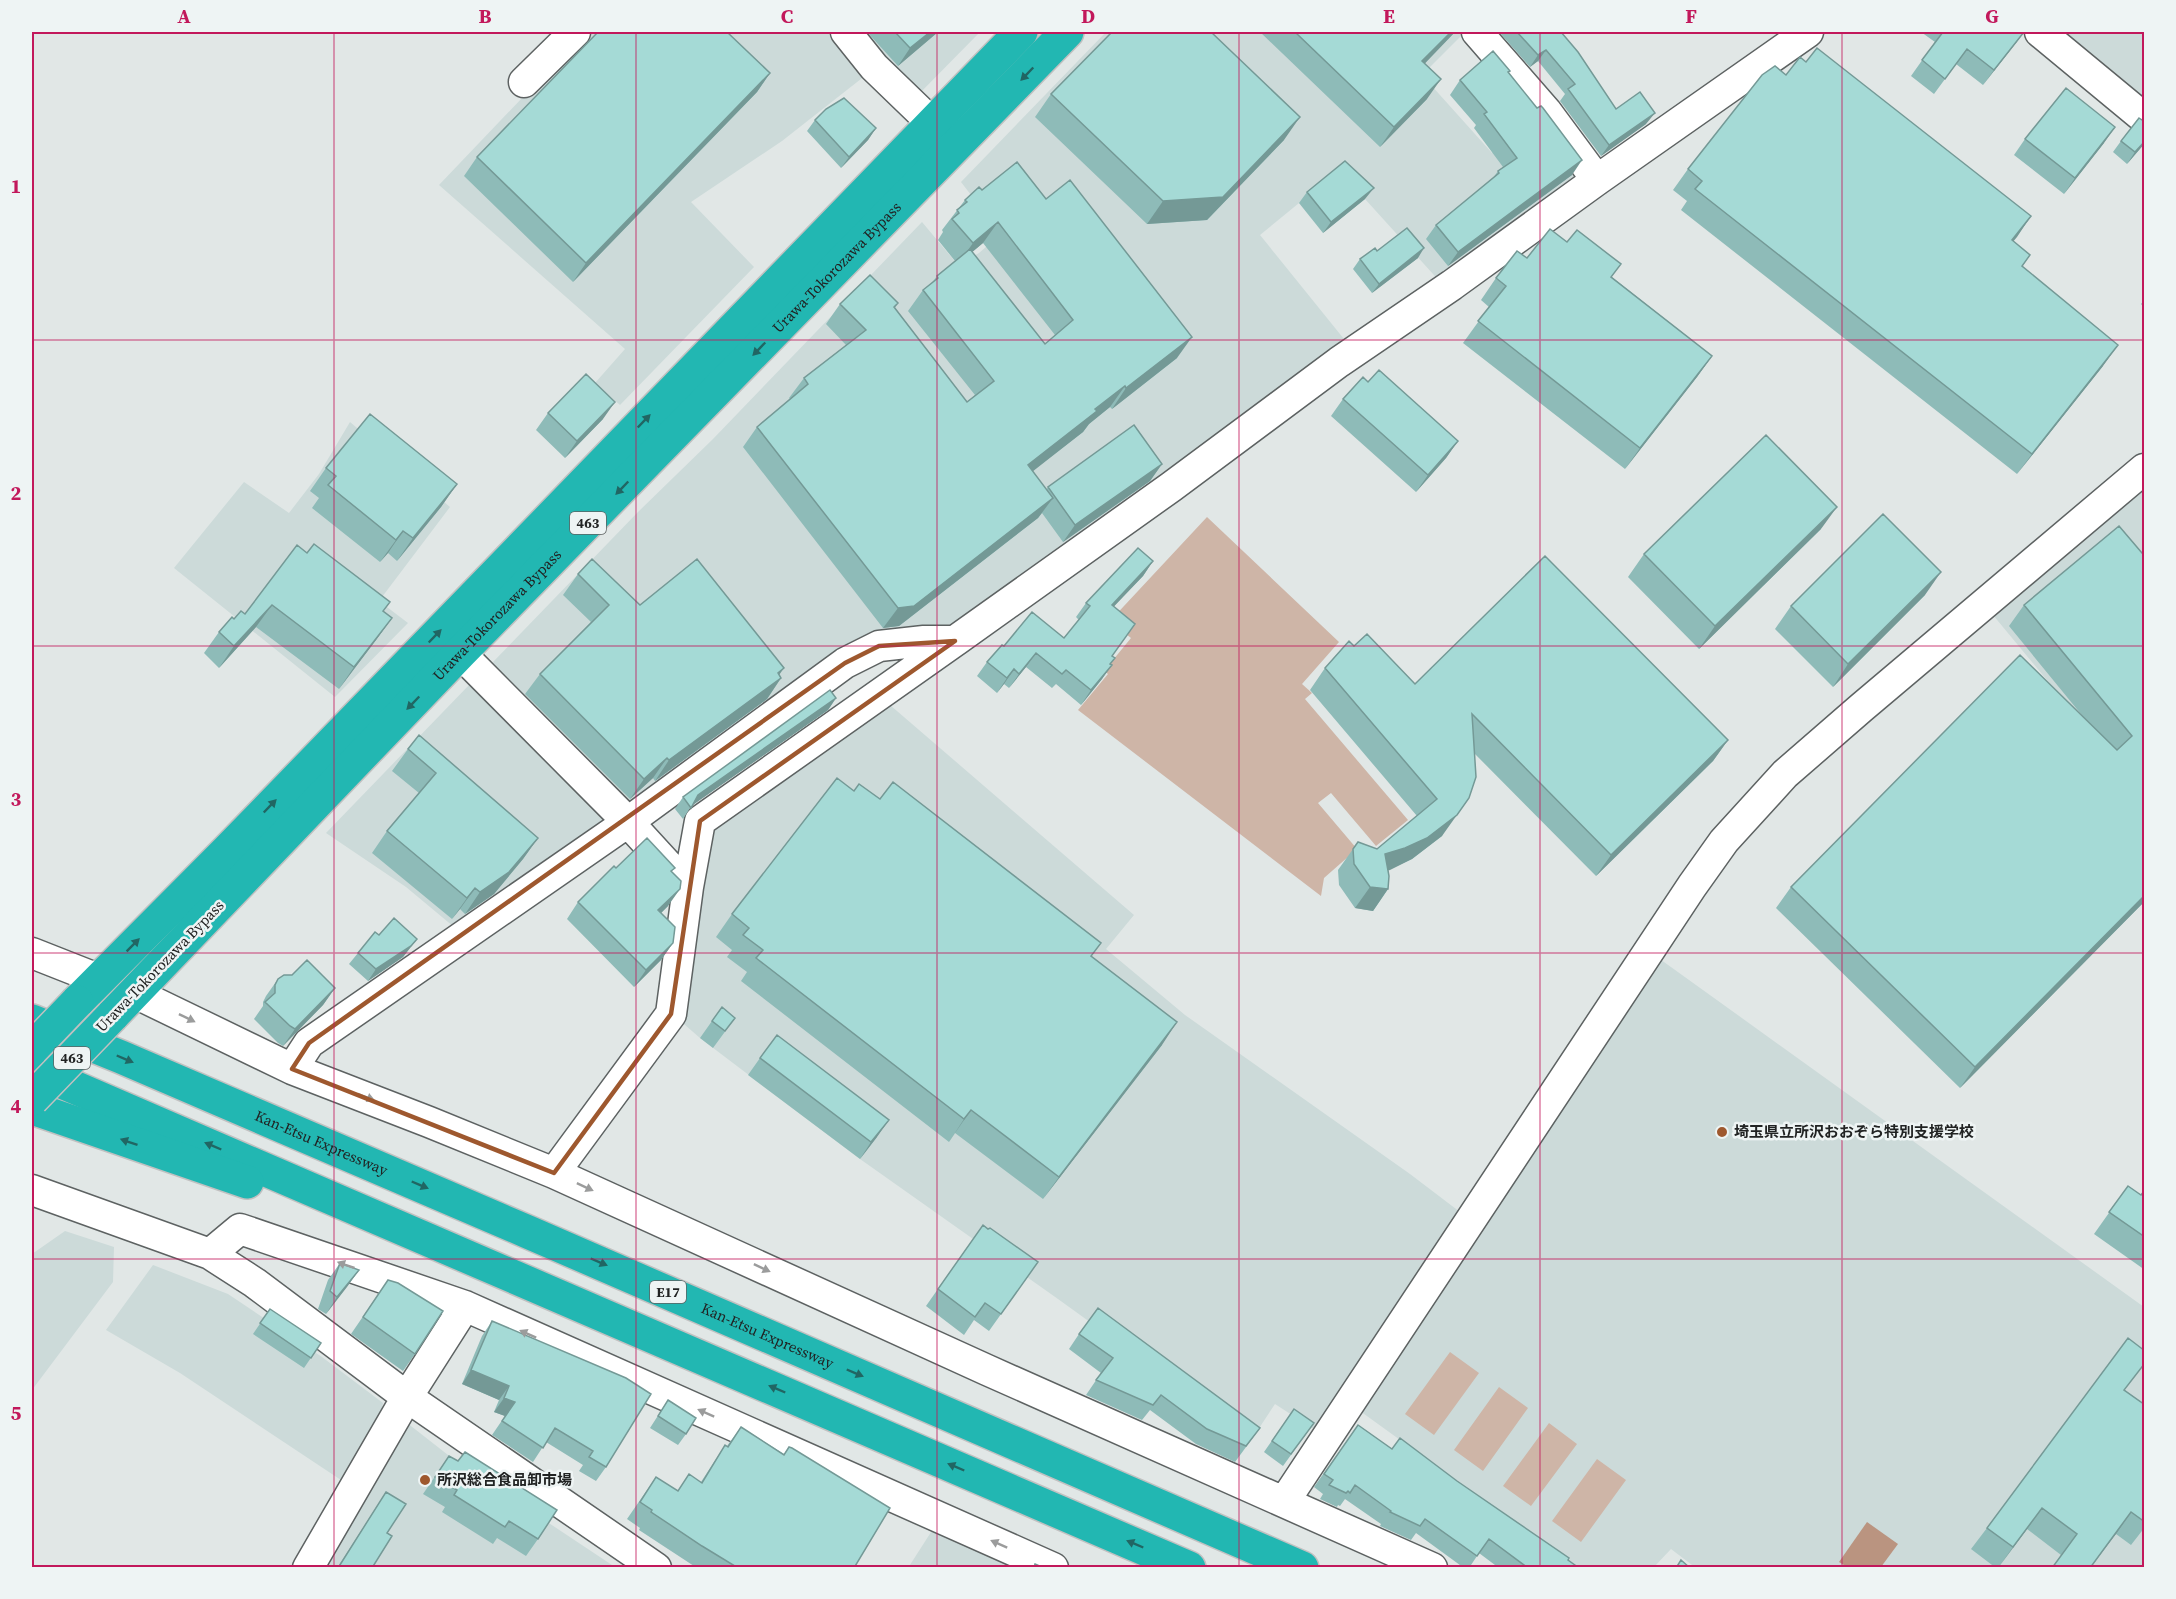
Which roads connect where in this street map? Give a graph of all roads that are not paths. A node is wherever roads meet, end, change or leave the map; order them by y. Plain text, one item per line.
1 (575, 32) edge
2 (846, 32) edge
3 (1021, 32) edge
4 (1067, 32) edge
5 (1477, 32) edge
6 (1808, 32) edge
7 (2040, 32) edge
8 (524, 82) dead end
9 (2145, 118) edge
10 (932, 123) junction
11 (1597, 180) junction
12 (2145, 469) edge
13 (955, 641) junction
14 (460, 653) junction
15 (628, 822) junction
16 (688, 887) junction
17 (32, 953) edge
18 (88, 991) junction
19 (135, 993) junction
20 (32, 1021) edge
21 (32, 1049) edge
22 (32, 1069) edge
23 (292, 1069) junction
24 (32, 1099) edge
25 (32, 1108) edge
26 (554, 1173) junction
27 (32, 1190) edge
28 (210, 1254) junction
29 (501, 1270) junction
30 (465, 1306) junction
31 (406, 1397) junction
32 (1284, 1502) junction
33 (308, 1568) edge
34 (656, 1568) edge
35 (1053, 1568) edge
36 (1189, 1568) edge
37 (1302, 1568) edge
38 (1432, 1568) edge

1 - 8 street
2 - 10 street
3 - 10 highway, Urawa-Tokorozawa Bypass / 463
4 -> 14 highway, Urawa-Tokorozawa Bypass / 463
5 - 11 street
6 - 11 street
7 - 9 street
18 -> 10 highway, Urawa-Tokorozawa Bypass / 463
11 - 13 street
12 - 32 street
13 - 15 street
13 - 16 street
14 - 15 street
14 -> 19 highway, Urawa-Tokorozawa Bypass / 463
15 - 16 street
15 - 23 street
16 - 26 street
17 - 18 street
18 - 21 highway, Urawa-Tokorozawa Bypass / 463, bridge
19 -> 23 street
19 - 24 highway, Urawa-Tokorozawa Bypass / 463, bridge
20 -> 37 highway, Kan-Etsu Expressway / E17
29 -> 22 highway
23 -> 26 street
29 -> 25 highway
26 -> 32 street
27 - 28 street
30 -> 28 street
28 - 31 street
36 -> 29 highway
30 - 31 street
35 -> 30 street
31 - 33 street
31 - 34 street
32 - 38 street

